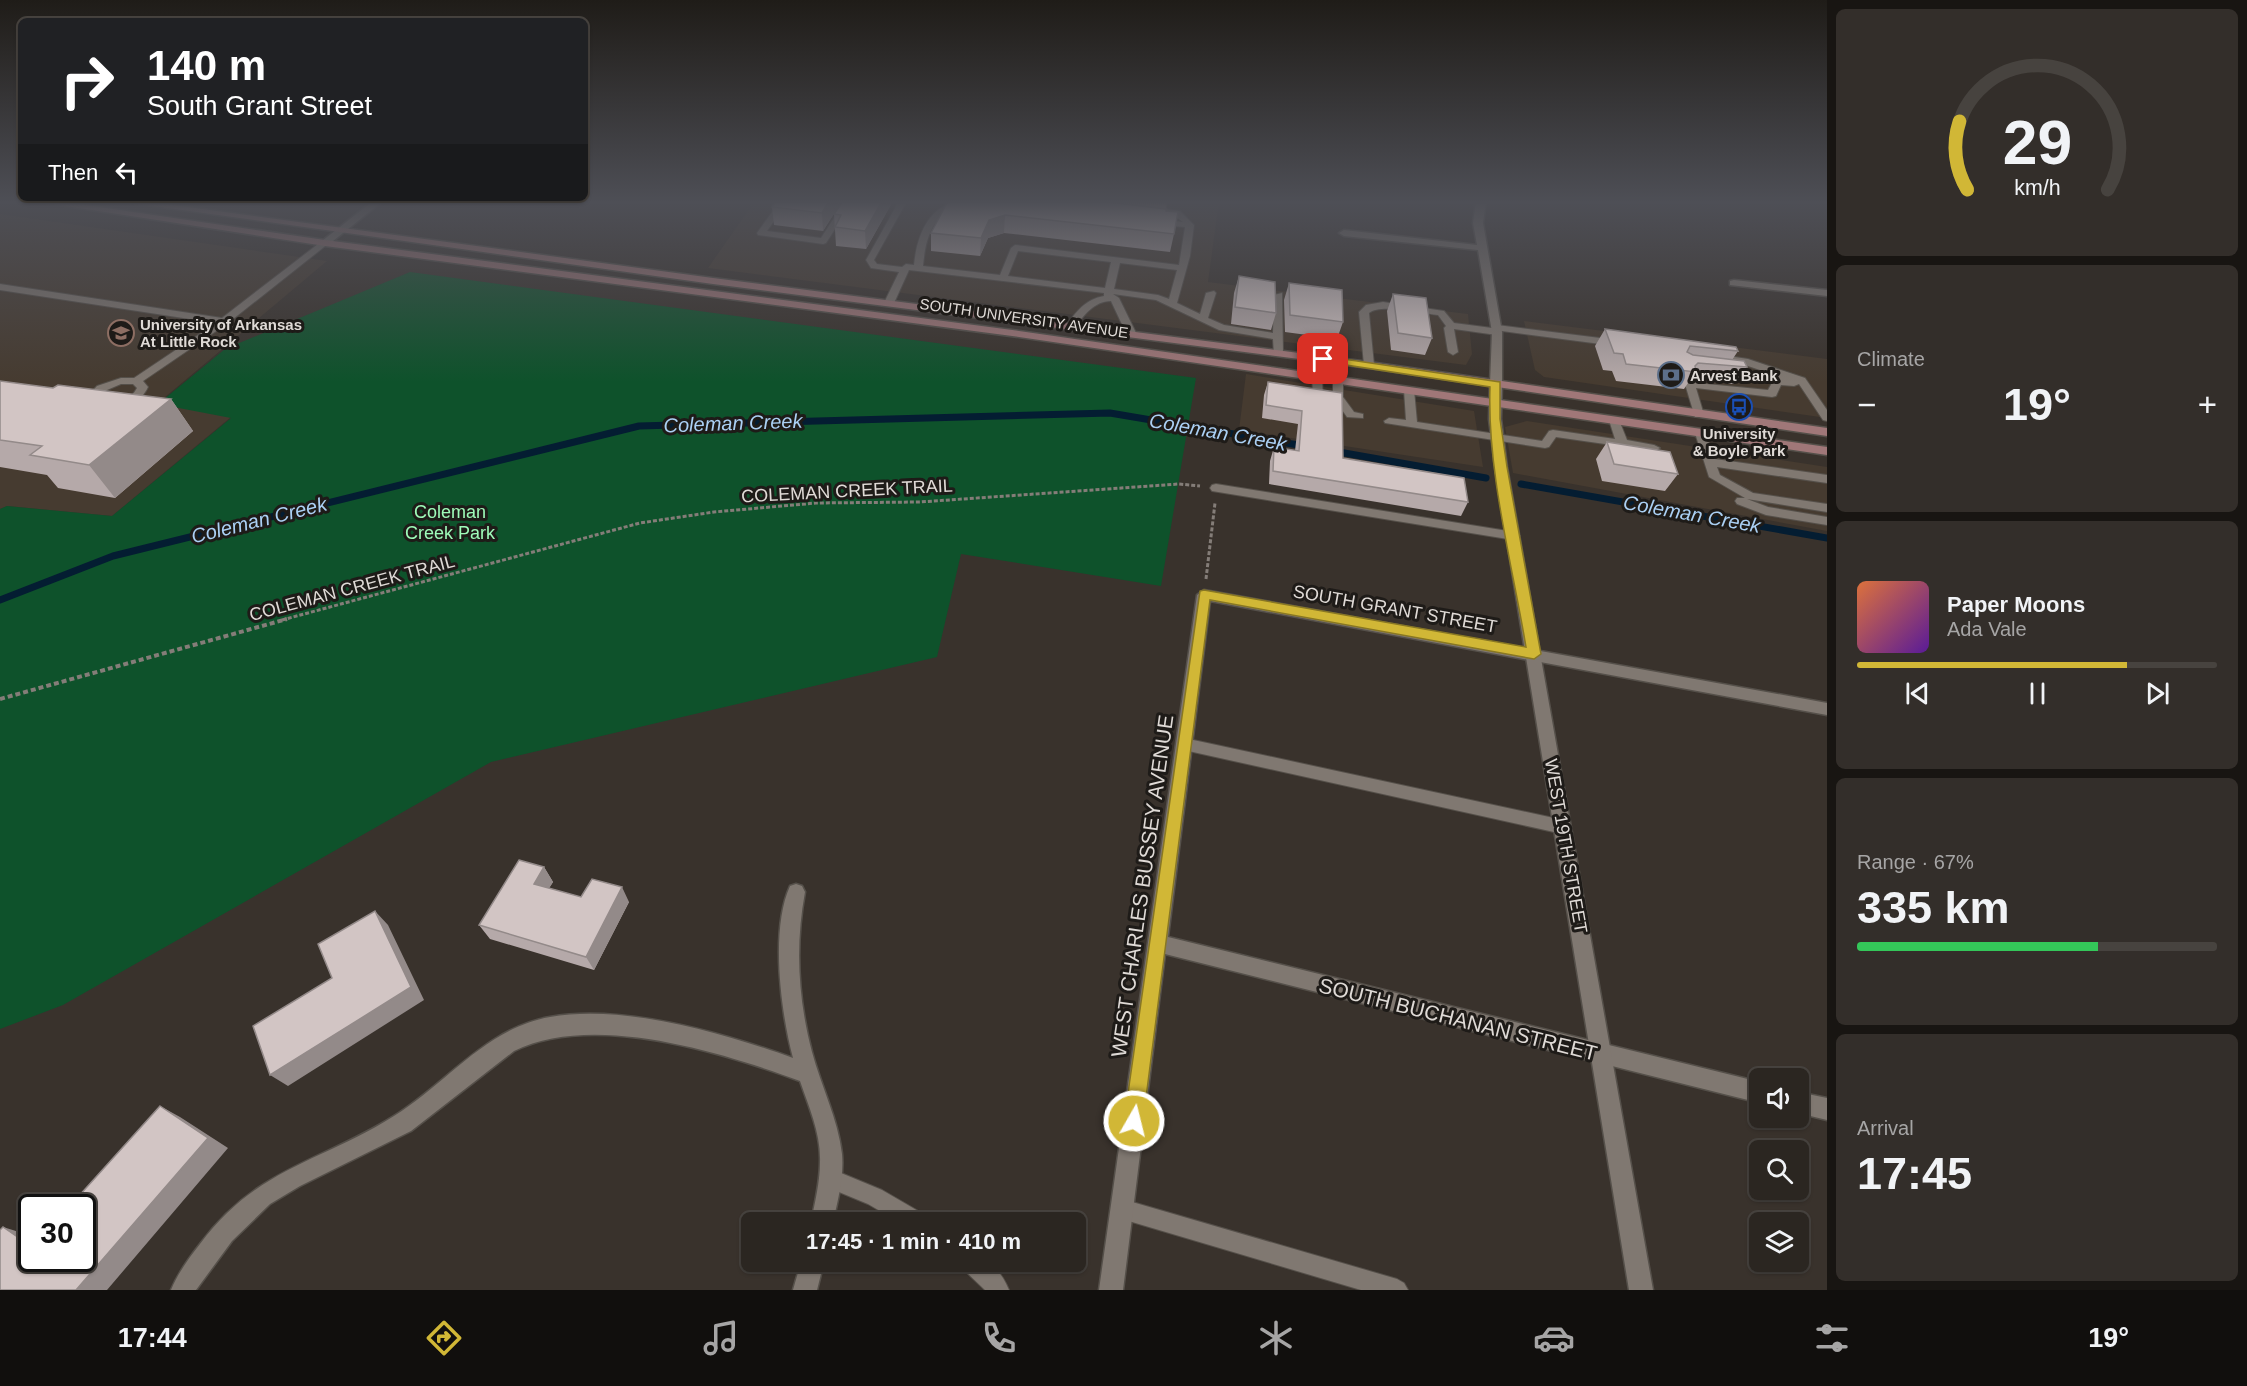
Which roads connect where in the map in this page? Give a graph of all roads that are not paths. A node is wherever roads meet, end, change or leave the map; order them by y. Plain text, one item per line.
1 (302, 261) edge
2 (466, 261) edge
3 (575, 261) edge
4 (871, 261) edge
5 (918, 261) edge
6 (1010, 261) edge
7 (1116, 261) edge
8 (1126, 261) edge
9 (1183, 261) edge
10 (1484, 261) edge
11 (918, 268) junction
12 (1182, 268) junction
13 (905, 270) junction
14 (1004, 278) junction
15 (1734, 283) dead end
16 (0, 287) edge
17 (1827, 293) edge
18 (1108, 294) junction
19 (1210, 294) dead end
20 (1279, 295) dead end
21 (889, 303) junction
22 (1172, 304) junction
23 (1203, 319) junction
24 (225, 321) junction
25 (1451, 326) junction
26 (1071, 327) junction
27 (1497, 330) junction
28 (1132, 335) junction
29 (1278, 337) junction
30 (1629, 344) edge
31 (1453, 352) dead end
32 (1278, 353) junction
33 (1704, 359) edge
34 (1369, 365) junction
35 (1717, 371) edge
36 (1685, 373) edge
37 (1317, 377) junction
38 (1338, 380) junction
39 (136, 381) dead end
40 (1802, 381) junction
41 (1496, 384) junction
42 (1775, 387) junction
43 (1409, 390) junction
44 (1298, 396) edge
45 (1494, 402) junction
46 (1699, 415) junction
47 (1359, 416) dead end
48 (1827, 418) edge
49 (1614, 420) junction
50 (1389, 421) dead end
51 (1412, 424) junction
52 (1827, 432) edge
53 (1700, 433) junction
54 (1497, 437) junction
55 (1622, 443) junction
56 (1654, 448) edge
57 (1827, 451) edge
58 (1709, 462) junction
59 (1715, 477) junction
60 (1827, 479) edge
61 (1216, 488) road end
62 (1727, 491) dead end
63 (1741, 501) dead end
64 (1827, 508) edge
65 (1827, 521) edge
66 (1514, 536) junction
67 (1204, 595) joint
68 (1534, 654) junction
69 (1827, 709) edge
70 (1184, 744) junction
71 (1563, 827) junction
72 (796, 892) dead end
73 (1157, 943) junction
74 (1602, 1055) junction
75 (808, 1074) junction
76 (1749, 1090) edge
77 (1809, 1105) edge
78 (1827, 1109) edge
79 (829, 1178) junction
80 (1122, 1209) junction
81 (824, 1212) edge
82 (901, 1212) edge
83 (810, 1272) edge
84 (983, 1272) edge
85 (183, 1290) edge
86 (805, 1290) edge
87 (998, 1290) edge
88 (1111, 1290) edge
89 (1397, 1290) edge
90 (1641, 1290) edge

1 - 24 lane
2 - 37 main road, SOUTH UNIVERSITY AVENUE
3 - 21 main road, SOUTH UNIVERSITY AVENUE
4 - 13 lane
5 - 11 lane
6 - 14 lane
7 - 18 lane
8 - 12 lane
9 - 12 lane
10 - 27 street, WEST 19TH STREET
11 - 13 lane
11 - 14 lane
12 - 22 lane
13 - 21 lane
14 - 18 lane
15 - 17 street
16 - 24 lane
18 - 22 lane
18 - 26 lane
18 - 28 lane
19 - 23 lane
20 - 29 lane
21 - 26 main road, SOUTH UNIVERSITY AVENUE
22 - 23 lane
23 - 29 lane
24 - 39 lane
25 - 27 lane
25 - 31 lane
25 - 34 lane
26 - 28 main road, SOUTH UNIVERSITY AVENUE
27 - 30 lane
27 - 41 street, WEST 19TH STREET
28 - 32 main road, SOUTH UNIVERSITY AVENUE
29 - 32 lane
32 - 34 main road, SOUTH UNIVERSITY AVENUE
33 - 40 lane
34 - 41 main road, SOUTH UNIVERSITY AVENUE
35 - 40 lane
36 - 42 lane
37 - 38 main road, SOUTH UNIVERSITY AVENUE
37 - 44 lane
38 - 43 main road, SOUTH UNIVERSITY AVENUE
38 - 47 lane
40 - 42 lane
40 - 48 lane
41 - 45 street, WEST 19TH STREET
41 - 46 main road, SOUTH UNIVERSITY AVENUE
42 - 46 lane
43 - 45 main road, SOUTH UNIVERSITY AVENUE
43 - 51 lane
45 - 49 main road, SOUTH UNIVERSITY AVENUE
45 - 54 street, WEST 19TH STREET
46 - 52 main road, SOUTH UNIVERSITY AVENUE
49 - 53 main road, SOUTH UNIVERSITY AVENUE
49 - 55 lane
50 - 51 lane
51 - 54 lane
53 - 57 main road, SOUTH UNIVERSITY AVENUE
53 - 58 lane
54 - 55 lane
54 - 66 street, WEST 19TH STREET
55 - 56 lane
58 - 59 lane
58 - 60 lane
59 - 62 lane
59 - 64 lane
61 - 66 lane
63 - 65 lane
66 - 68 street, WEST 19TH STREET
67 - 68 street, SOUTH GRANT STREET
67 - 70 street, WEST CHARLES BUSSEY AVENUE
68 - 69 street, SOUTH GRANT STREET
68 - 71 street, WEST 19TH STREET
70 - 71 lane
70 - 73 street, WEST CHARLES BUSSEY AVENUE
71 - 74 street, WEST 19TH STREET
72 - 75 street
73 - 74 street, SOUTH BUCHANAN STREET
73 - 80 street, WEST CHARLES BUSSEY AVENUE
74 - 76 street, SOUTH BUCHANAN STREET
74 - 90 street, WEST 19TH STREET
75 - 79 street
75 - 85 street
77 - 78 street
79 - 81 street
79 - 82 lane
80 - 88 street, WEST CHARLES BUSSEY AVENUE
80 - 89 lane
83 - 86 street
84 - 87 lane

